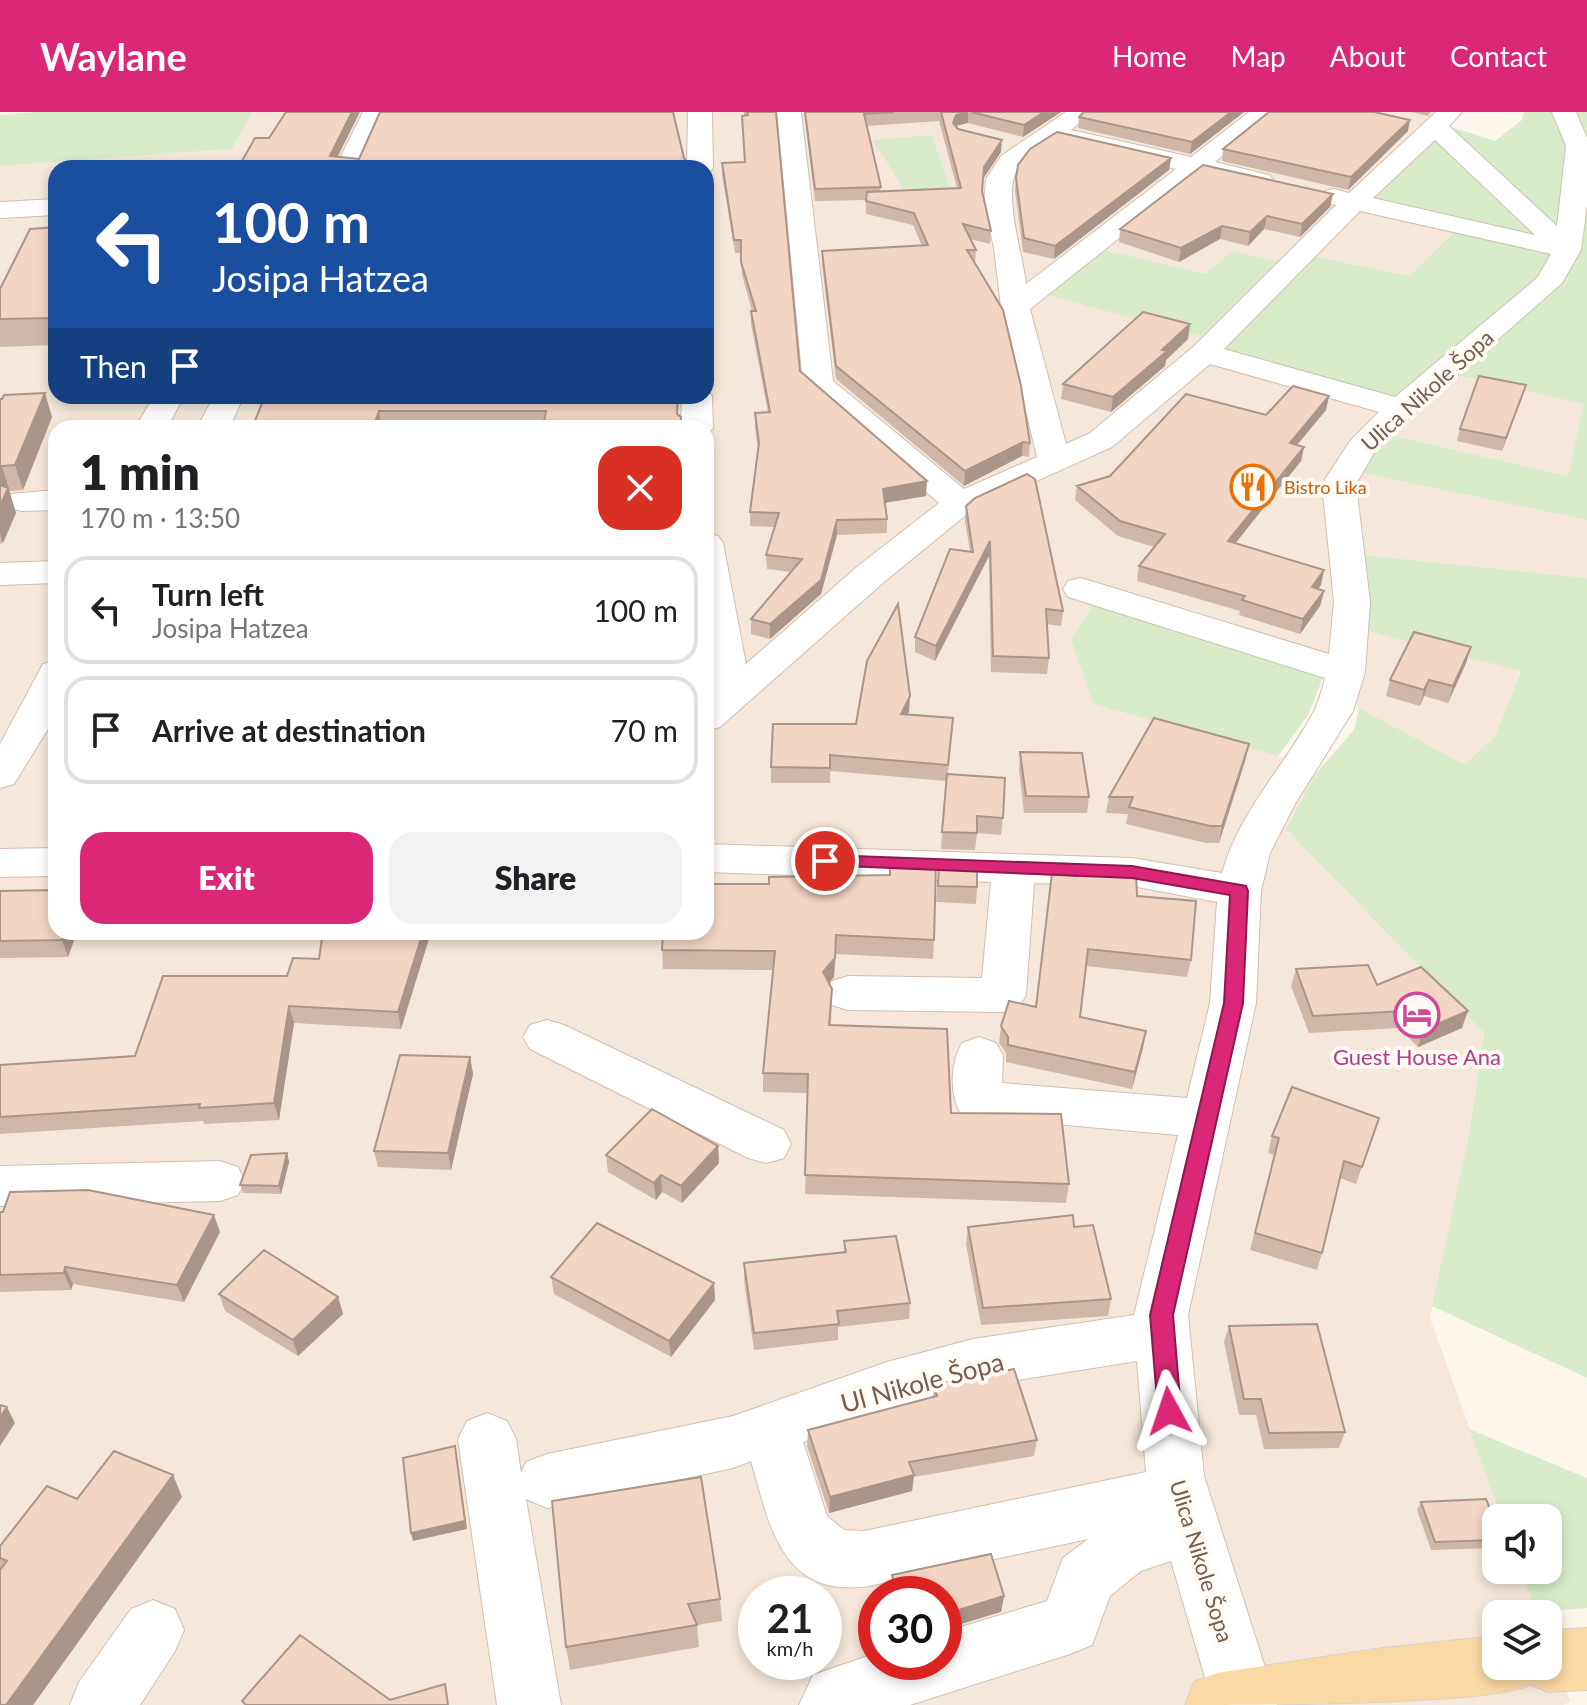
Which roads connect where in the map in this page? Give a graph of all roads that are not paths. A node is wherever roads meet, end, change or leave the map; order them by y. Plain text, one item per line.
1 (375, 112) edge
2 (700, 112) edge
3 (789, 112) edge
4 (1081, 112) edge
5 (1264, 112) edge
6 (1564, 112) edge
7 (1442, 120) edge
8 (1406, 121) edge
9 (998, 141) edge
10 (1040, 141) junction
11 (352, 160) edge
12 (700, 160) edge
13 (1196, 166) junction
14 (1282, 185) edge
15 (1311, 192) edge
16 (1354, 202) junction
17 (48, 207) edge
18 (0, 210) edge
19 (48, 231) edge
20 (0, 233) edge
21 (1568, 245) junction
22 (1015, 307) junction
23 (1204, 353) junction
24 (1401, 408) junction
25 (1054, 461) junction
26 (48, 500) edge
27 (22, 501) dead end
28 (960, 503) junction
29 (48, 571) edge
30 (0, 574) edge
31 (714, 589) edge
32 (1081, 589) dead end
33 (1346, 672) junction
34 (48, 690) edge
35 (732, 693) junction
36 (714, 711) edge
37 (0, 775) edge
38 (714, 858) edge
39 (48, 862) edge
40 (0, 863) edge
41 (1014, 867) junction
42 (1239, 891) junction
43 (848, 993) dead end
44 (547, 1037) dead end
45 (979, 1055) dead end
46 (1206, 1119) junction
47 (766, 1144) dead end
48 (220, 1181) dead end
49 (0, 1186) edge
50 (1163, 1334) junction
51 (752, 1436) junction
52 (487, 1439) dead end
53 (547, 1481) dead end
54 (1181, 1494) junction
55 (971, 1509) dead end
56 (153, 1630) dead end
57 (1587, 1659) edge
58 (1562, 1660) edge
59 (1482, 1669) edge
60 (1235, 1703) edge
61 (102, 1705) edge
62 (529, 1705) edge
63 (831, 1705) edge

1 - 11 street
2 - 12 street
3 - 28 street
4 - 10 street
5 - 13 street
6 - 21 street, Ulica Nikole Šopa
7 - 8 street
7 - 16 street
7 - 21 street
9 - 10 street
10 - 13 street
10 - 22 street
13 - 14 street
13 - 22 street
15 - 16 street
16 - 21 street
16 - 23 street
17 - 18 street
19 - 20 street
21 - 24 street, Ulica Nikole Šopa
22 - 25 street
23 - 24 street
23 - 25 street
24 - 33 street, Ulica Nikole Šopa
25 - 28 street
26 - 27 street
28 - 35 street
29 - 30 street
31 - 35 street
32 - 33 street
33 - 42 street, Ulica Nikole Šopa
34 - 37 street
35 - 36 street
38 - 41 street
39 - 40 street
41 - 42 street
41 - 43 street
42 - 46 street, Ulica Nikole Šopa
44 - 47 street
45 - 46 street
46 - 50 street, Ulica Nikole Šopa
48 - 49 street
50 - 51 street, Ul Nikole Šopa
50 - 54 street, Ulica Nikole Šopa
51 - 53 street, Ul Nikole Šopa
51 - 54 street
52 - 62 street
54 - 55 street
54 - 60 street, Ulica Nikole Šopa
54 - 63 street
56 - 61 street
57 - 58 main road
59 - 60 main road

